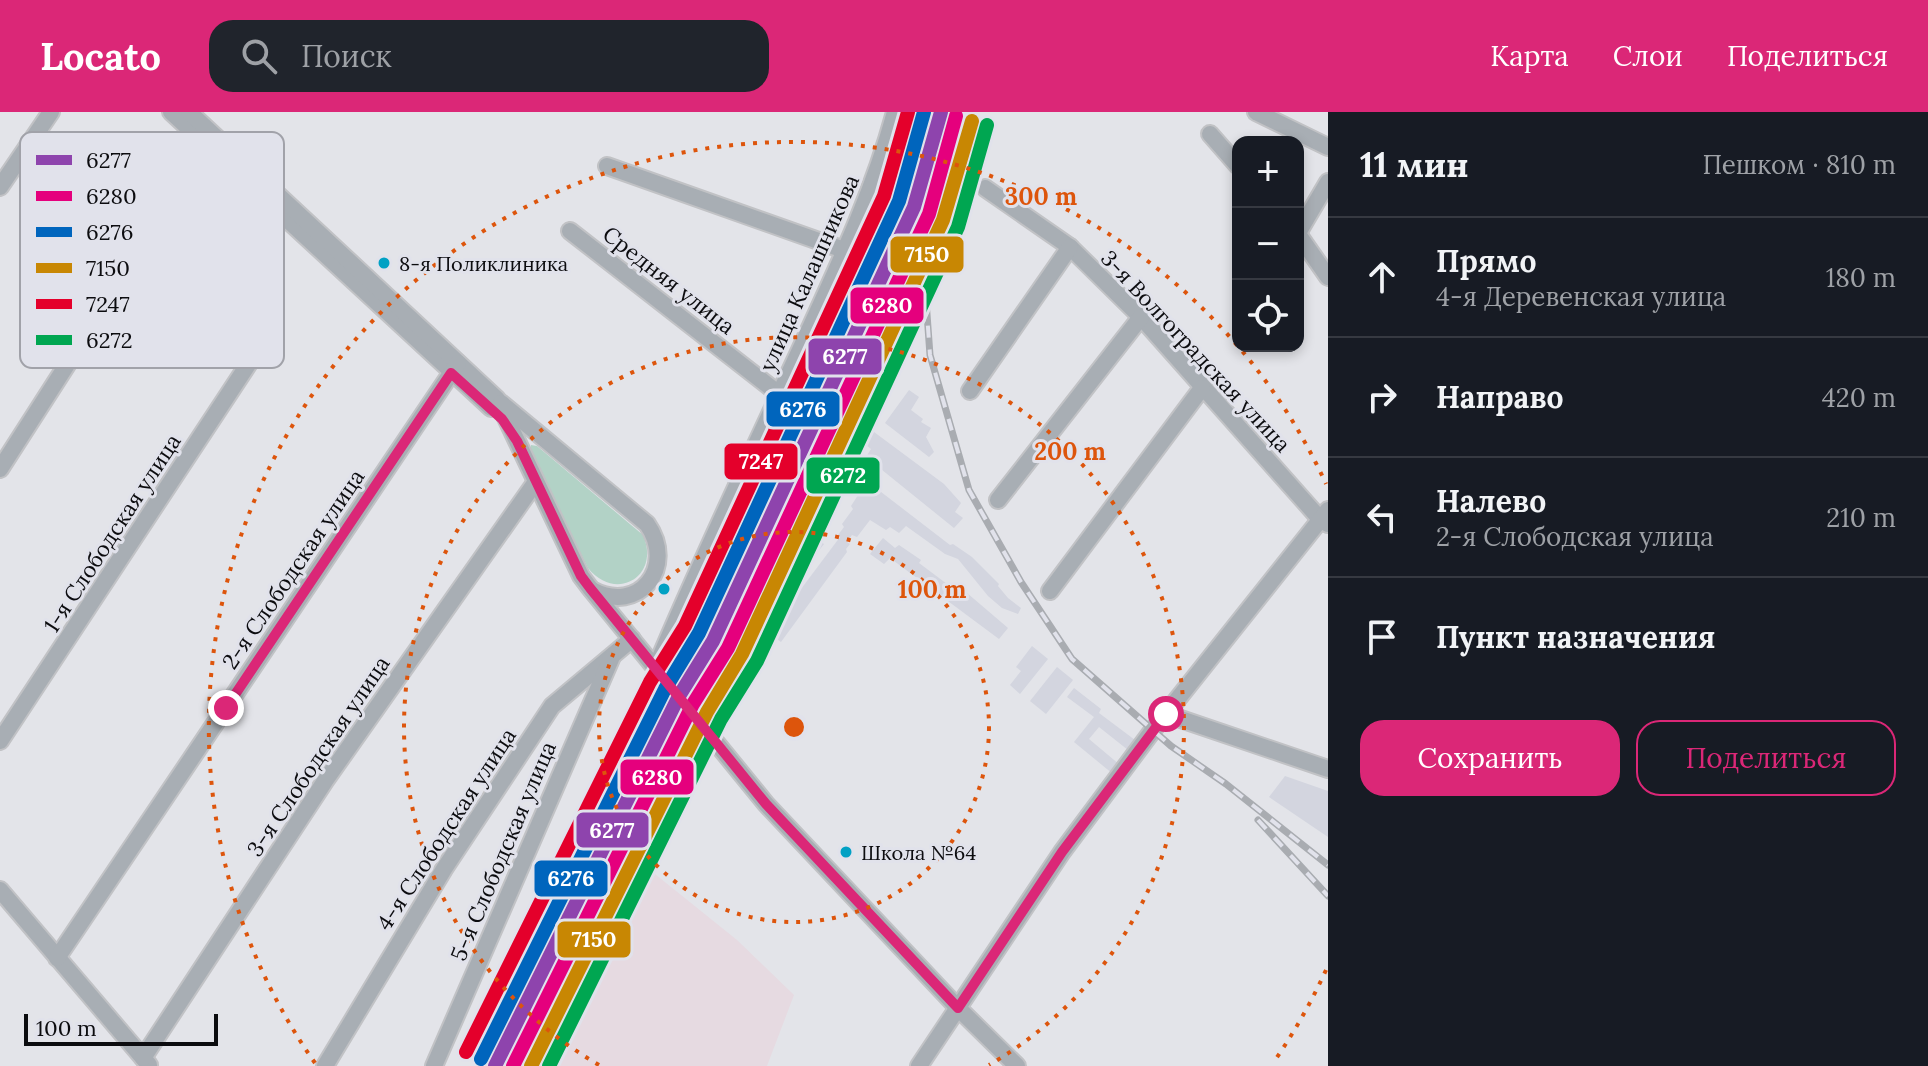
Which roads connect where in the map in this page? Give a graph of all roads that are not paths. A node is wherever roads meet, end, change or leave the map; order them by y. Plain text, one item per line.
1 (51, 112) edge
2 (171, 112) edge
3 (189, 112) edge
4 (895, 112) edge
5 (1256, 112) edge
6 (37, 132) edge
7 (193, 132) edge
8 (210, 132) edge
9 (1210, 134) dead end
10 (1328, 147) edge
11 (20, 158) edge
12 (1232, 159) edge
13 (607, 166) dead end
14 (1328, 182) edge
15 (0, 187) edge
16 (985, 188) dead end
17 (284, 203) edge
18 (284, 214) edge
19 (1304, 224) edge
20 (570, 231) dead end
21 (1304, 243) edge
22 (1070, 247) junction
23 (844, 250) junction
24 (1328, 277) edge
25 (1141, 317) junction
26 (65, 368) edge
27 (246, 368) edge
28 (455, 368) junction
29 (1202, 388) junction
30 (970, 391) dead end
31 (779, 394) junction
32 (497, 399) junction
33 (517, 441) junction
34 (0, 469) edge
35 (535, 483) junction
36 (998, 500) dead end
37 (1325, 518) edge
38 (590, 588) junction
39 (1050, 591) dead end
40 (632, 639) junction
41 (613, 654) junction
42 (656, 667) junction
43 (1166, 714) junction
44 (0, 741) edge
45 (1328, 769) edge
46 (0, 890) edge
47 (57, 958) junction
48 (958, 1008) junction
49 (146, 1062) edge
50 (325, 1066) edge
51 (434, 1066) edge
52 (919, 1066) edge
53 (1017, 1066) edge

1 - 6 street
2 - 7 street
3 - 8 street
4 - 23 street, улица Калашникова
5 - 10 street
9 - 12 street
11 - 15 street
13 - 23 street
14 - 19 street
16 - 22 street, 3-я Волгоградская улица
17 - 28 street
18 - 28 street
20 - 31 street, Средняя улица
21 - 24 street
22 - 25 street, 3-я Волгоградская улица
22 - 30 street
23 - 31 street, улица Калашникова
25 - 29 street, 3-я Волгоградская улица
25 - 36 street
26 - 34 street
27 - 44 street, 1-я Слободская улица
28 - 32 street
28 - 33 street
28 - 47 street, 2-я Слободская улица
29 - 37 street, 3-я Волгоградская улица
29 - 39 street
31 - 42 street, улица Калашникова
32 - 33 street
32 - 38 street
33 - 35 street
35 - 38 street
35 - 49 street, 3-я Слободская улица
37 - 43 street
38 - 40 street
40 - 41 street, 4-я Слободская улица
40 - 42 street
41 - 50 street, 4-я Слободская улица
41 - 51 street, 5-я Слободская улица
42 - 48 street
43 - 45 street
43 - 48 street
46 - 47 street
47 - 49 street
48 - 52 street
48 - 53 street

